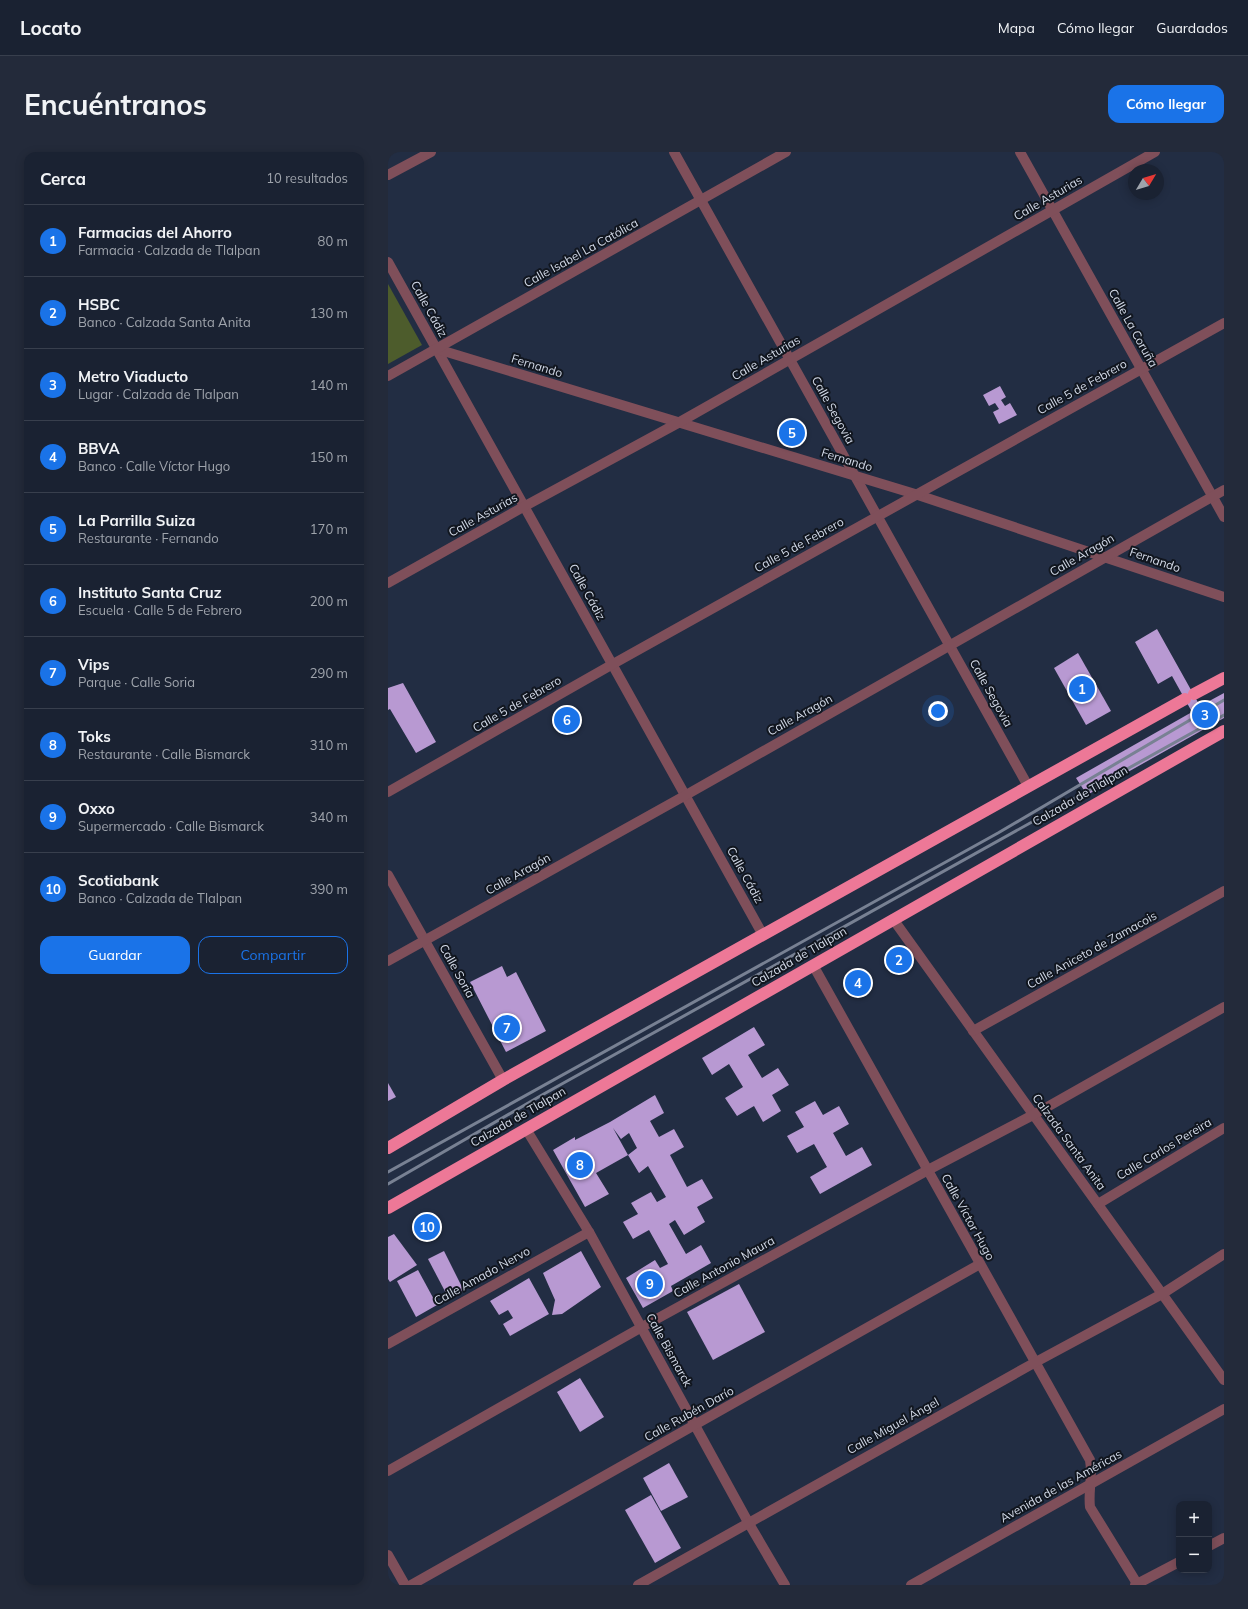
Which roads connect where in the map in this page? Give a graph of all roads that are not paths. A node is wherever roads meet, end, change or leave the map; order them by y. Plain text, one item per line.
1 (431, 152) edge
2 (674, 152) edge
3 (786, 152) edge
4 (1020, 152) edge
5 (1155, 152) edge
6 (388, 175) edge
7 (700, 200) junction
8 (1052, 210) junction
9 (388, 262) edge
10 (1224, 323) edge
11 (437, 349) junction
12 (790, 359) junction
13 (1141, 369) junction
14 (388, 376) edge
15 (678, 423) junction
16 (855, 476) junction
17 (1224, 490) edge
18 (915, 494) junction
19 (1213, 497) junction
20 (524, 506) junction
21 (877, 516) junction
22 (1224, 517) edge
23 (1106, 557) junction
24 (388, 583) edge
25 (1224, 597) edge
26 (950, 646) junction
27 (613, 664) junction
28 (1224, 678) edge
29 (1224, 730) edge
30 (1028, 786) junction
31 (388, 792) edge
32 (686, 795) junction
33 (388, 875) edge
34 (1224, 891) edge
35 (893, 919) junction
36 (764, 935) junction
37 (424, 940) junction
38 (388, 961) edge
39 (813, 965) junction
40 (1224, 1007) edge
41 (973, 1031) junction
42 (503, 1080) junction
43 (1033, 1115) junction
44 (1224, 1128) edge
45 (526, 1129) junction
46 (388, 1148) edge
47 (928, 1170) junction
48 (1098, 1204) junction
49 (388, 1208) edge
50 (589, 1232) junction
51 (1224, 1254) edge
52 (980, 1264) junction
53 (1162, 1294) junction
54 (642, 1327) junction
55 (388, 1344) edge
56 (1034, 1363) junction
57 (1224, 1380) edge
58 (1224, 1409) edge
59 (695, 1426) junction
60 (388, 1471) edge
61 (1091, 1484) junction
62 (748, 1522) junction
63 (1224, 1538) edge
64 (1212, 1544) edge
65 (388, 1555) edge
66 (1176, 1564) edge
67 (405, 1585) edge
68 (411, 1585) edge
69 (638, 1585) edge
70 (785, 1585) edge
71 (911, 1585) edge
72 (1137, 1585) edge

1 - 6 street
2 - 7 street, Calle Segovia
3 - 7 street, Calle Isabel La Católica
4 - 8 street, Calle La Coruña
5 - 8 street, Calle Asturias
7 - 11 street, Calle Isabel La Católica
7 - 12 street, Calle Segovia
8 - 12 street, Calle Asturias
8 - 13 street, Calle La Coruña
9 - 11 street, Calle Cádiz
10 - 13 street, Calle 5 de Febrero
11 - 14 street, Calle Isabel La Católica
11 - 15 street, Fernando
11 - 20 street, Calle Cádiz
12 - 15 street, Calle Asturias
12 - 16 street, Calle Segovia
13 - 18 street, Calle 5 de Febrero
13 - 19 street, Calle La Coruña
15 - 16 street, Fernando
15 - 20 street, Calle Asturias
16 - 18 street, Fernando
16 - 21 street, Calle Segovia
17 - 19 street, Calle Aragón
18 - 21 street, Calle 5 de Febrero
18 - 23 street, Fernando
19 - 22 street, Calle La Coruña
19 - 23 street, Calle Aragón
20 - 24 street, Calle Asturias
20 - 27 street, Calle Cádiz
21 - 26 street, Calle Segovia
21 - 27 street, Calle 5 de Febrero
23 - 25 street, Fernando
23 - 26 street, Calle Aragón
26 - 30 street, Calle Segovia
26 - 32 street, Calle Aragón
27 - 31 street, Calle 5 de Febrero
27 - 32 street, Calle Cádiz
28 - 30 highway
29 - 35 highway, Calzada de Tlalpan
30 - 36 highway
32 - 36 street, Calle Cádiz
32 - 37 street, Calle Aragón
33 - 37 street, Calle Soria
34 - 41 street, Calle Aniceto de Zamacois
35 - 39 highway, Calzada de Tlalpan
35 - 41 street, Calzada Santa Anita
36 - 42 highway
37 - 38 street, Calle Aragón
37 - 42 street, Calle Soria
39 - 45 highway, Calzada de Tlalpan
39 - 47 street, Calle Víctor Hugo
40 - 43 street, Calle Antonio Maura
41 - 43 street, Calzada Santa Anita
42 - 46 highway
43 - 47 street, Calle Antonio Maura
43 - 48 street, Calzada Santa Anita
44 - 48 street, Calle Carlos Pereira
45 - 49 highway, Calzada de Tlalpan
45 - 50 street, Calle Bismarck
47 - 52 street, Calle Víctor Hugo
47 - 54 street, Calle Antonio Maura
48 - 53 street, Calzada Santa Anita
50 - 54 street, Calle Bismarck
50 - 55 street, Calle Amado Nervo
51 - 53 street, Calle Miguel Ángel
52 - 56 street, Calle Víctor Hugo
52 - 59 street, Calle Rubén Darío
53 - 56 street, Calle Miguel Ángel
53 - 57 street, Calzada Santa Anita
54 - 59 street, Calle Bismarck
54 - 60 street, Calle Antonio Maura
56 - 61 street, Calle Víctor Hugo
56 - 62 street, Calle Miguel Ángel
58 - 61 street, Avenida de las Américas
59 - 62 street, Calle Bismarck
59 - 68 street, Calle Rubén Darío
61 - 71 street, Avenida de las Américas
61 - 72 street, Calle Víctor Hugo
62 - 69 street, Calle Miguel Ángel
62 - 70 street, Calle Bismarck
63 - 64 street
65 - 67 street
66 - 72 street

